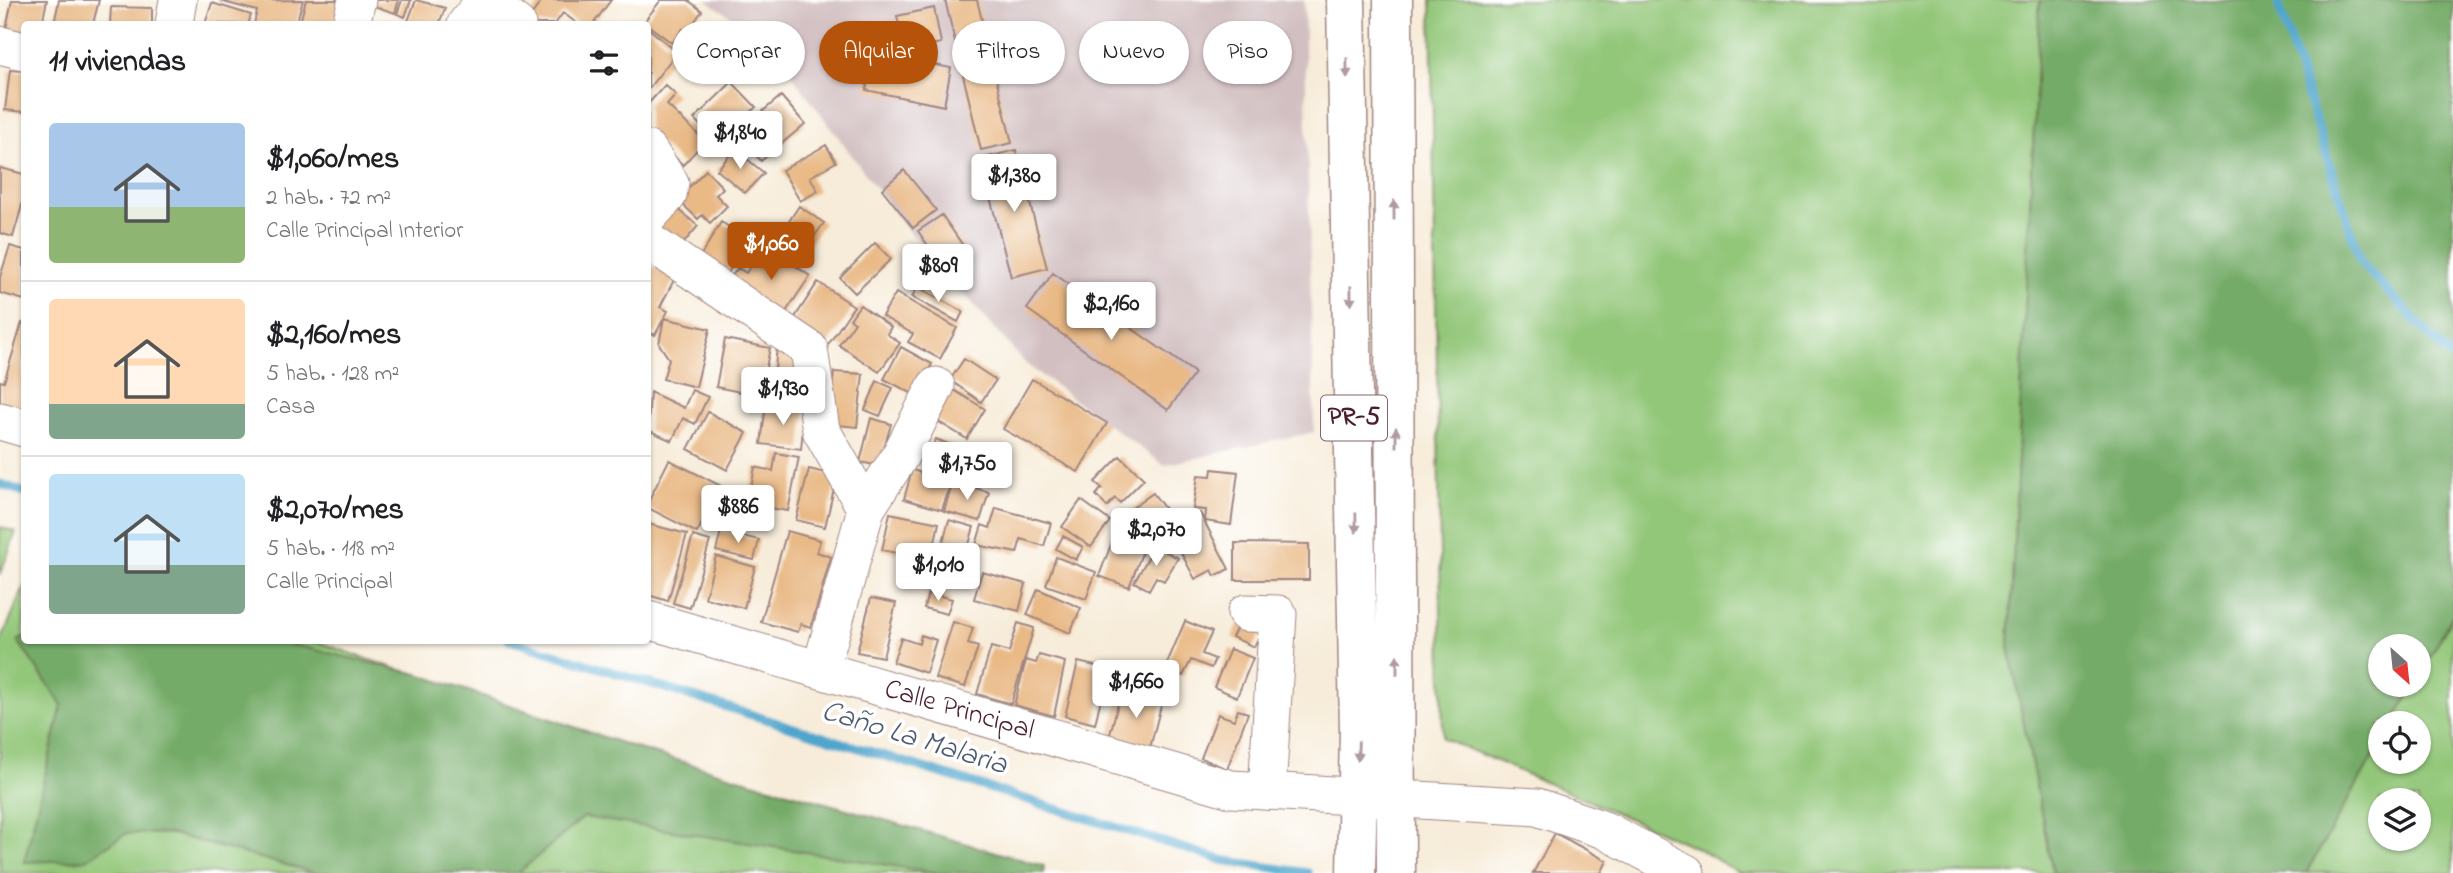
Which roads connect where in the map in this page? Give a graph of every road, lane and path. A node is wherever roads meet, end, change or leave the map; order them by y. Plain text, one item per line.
1 (178, 0) edge
2 (357, 0) edge
3 (1346, 0) edge
4 (1393, 0) edge
5 (174, 21) edge
6 (352, 21) edge
7 (468, 21) edge
8 (513, 21) edge
9 (0, 45) edge
10 (21, 50) edge
11 (651, 154) edge
12 (651, 214) edge
13 (651, 243) edge
14 (936, 386) dead end
15 (0, 421) edge
16 (21, 427) edge
17 (866, 509) junction
18 (1246, 613) dead end
19 (651, 621) edge
20 (821, 668) junction
21 (1267, 791) junction
22 (1357, 797) junction
23 (1397, 814) junction
24 (1356, 855) edge
25 (1396, 873) edge
26 (1686, 873) edge

1 - 5 street
2 - 6 street
3 -> 22 main road, PR-5
23 -> 4 main road, PR-5
7 - 8 street
9 - 10 street
11 - 12 street
13 - 17 street
14 - 17 street
15 - 16 street
17 - 20 street
18 - 21 street
19 - 20 street, Calle Principal
20 - 21 street, Calle Principal
21 - 22 street, Calle Principal
22 - 23 street, Calle Principal
22 - 24 main road, PR-5
23 - 25 main road, PR-5
23 - 26 street, Calle Principal

